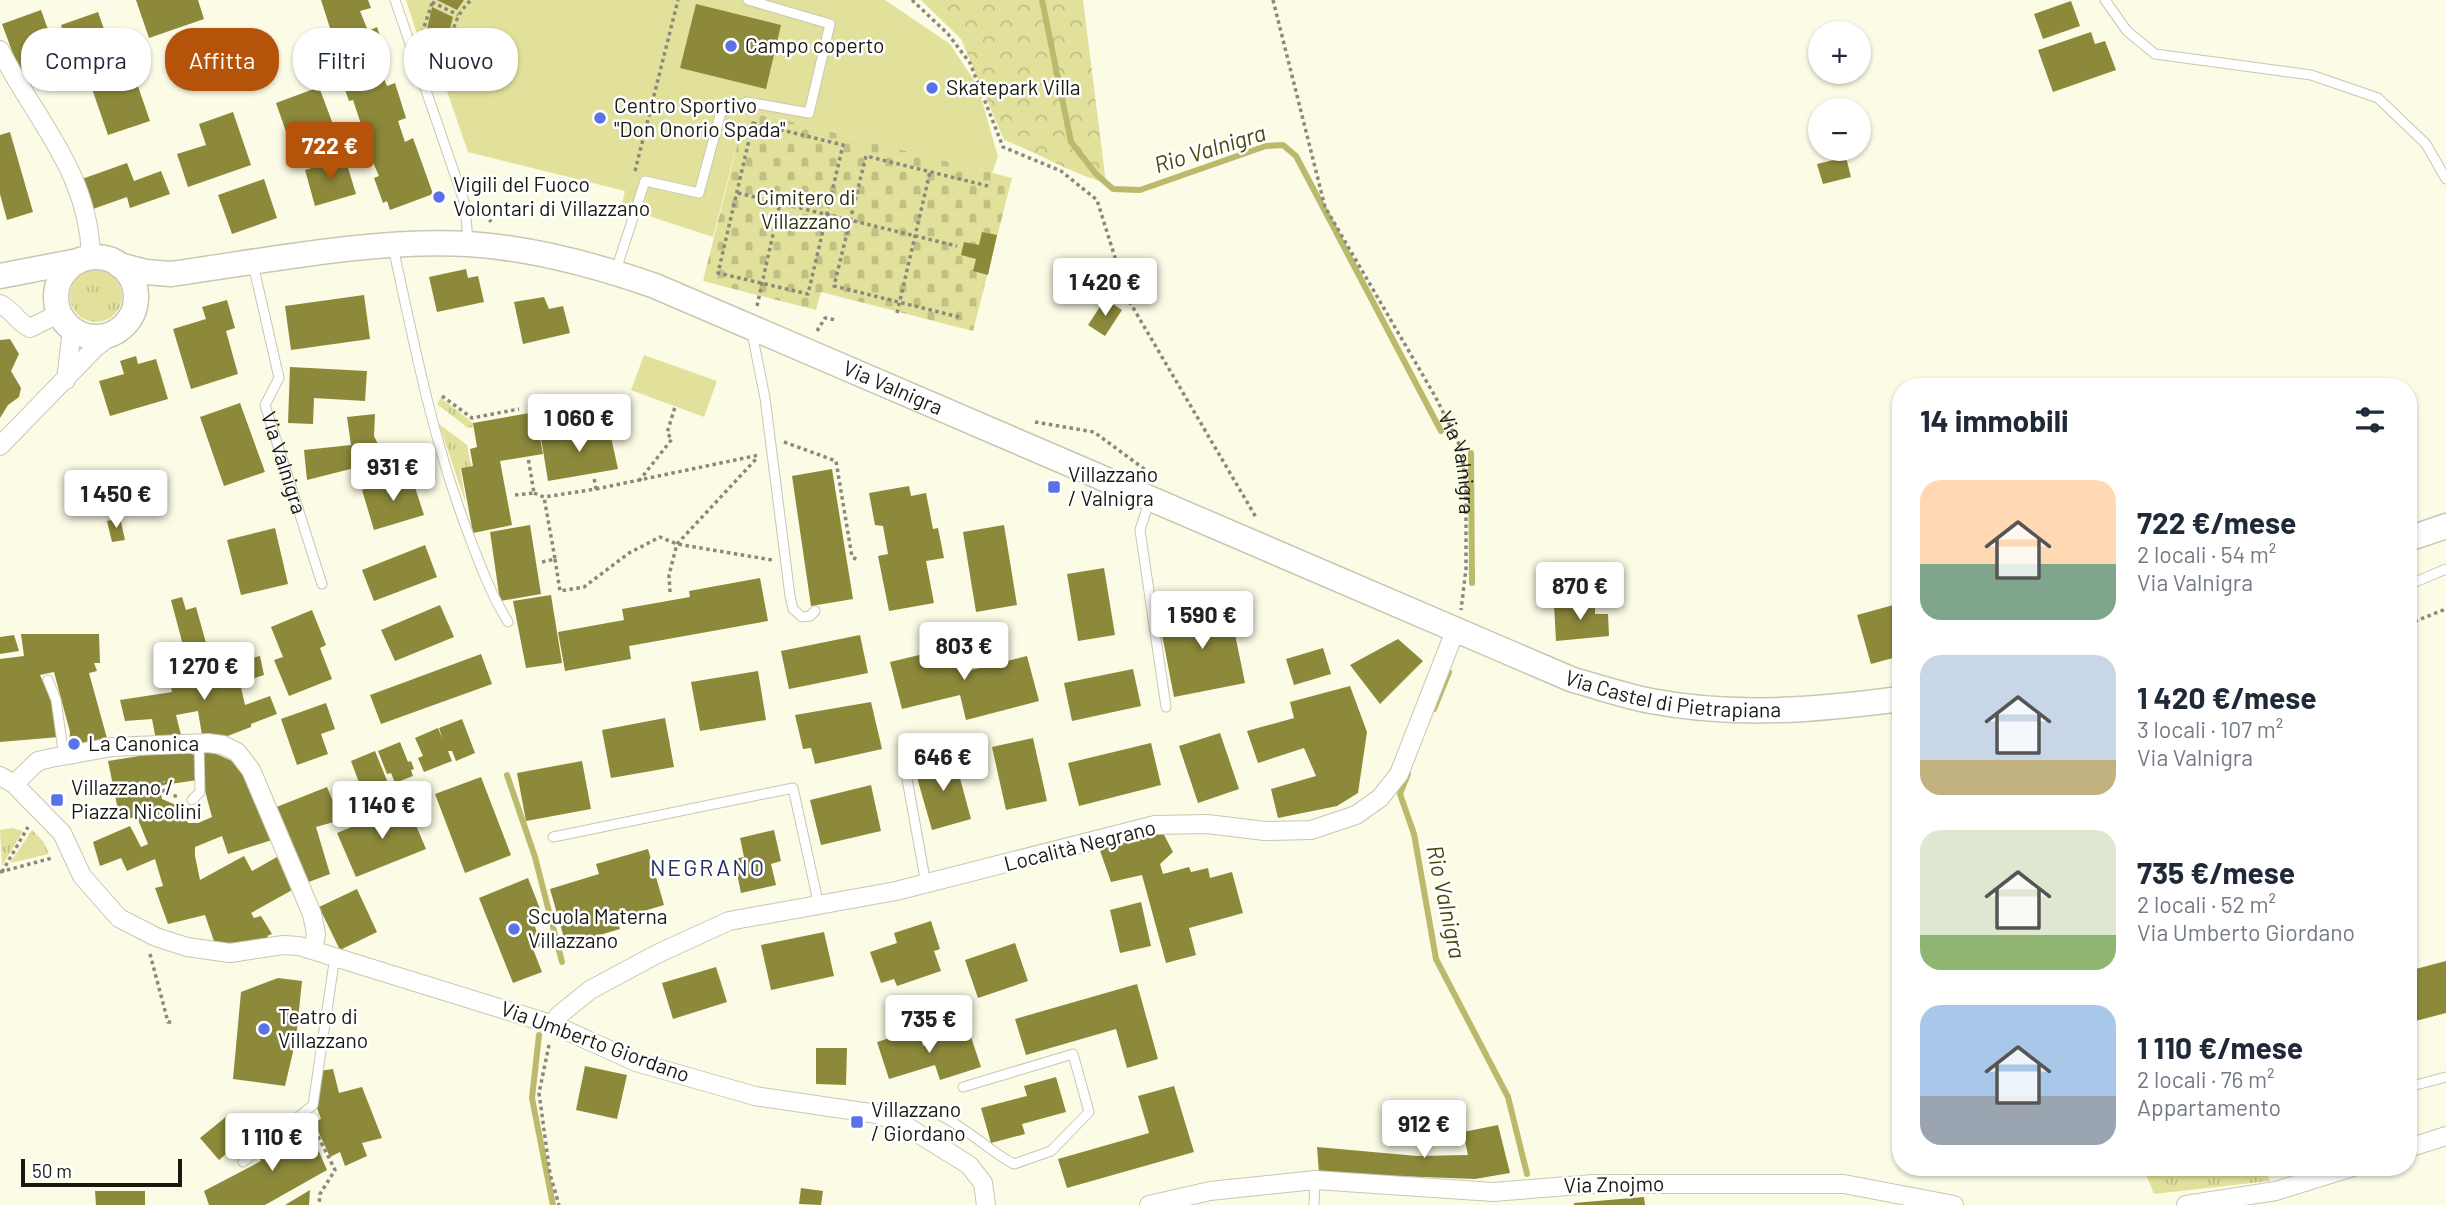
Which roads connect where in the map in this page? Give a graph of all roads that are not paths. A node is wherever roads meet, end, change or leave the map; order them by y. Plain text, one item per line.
1 (395, 0) edge
2 (748, 0) edge
3 (2105, 0) edge
4 (0, 50) edge
5 (2446, 179) edge
6 (468, 244) junction
7 (393, 246) junction
8 (85, 259) junction
9 (253, 262) junction
10 (119, 265) junction
11 (615, 272) junction
12 (171, 274) junction
13 (1, 276) edge
14 (0, 304) edge
15 (63, 313) junction
16 (132, 314) junction
17 (754, 316) junction
18 (115, 332) junction
19 (66, 380) junction
20 (0, 446) edge
21 (1150, 498) junction
22 (2446, 526) edge
23 (2417, 536) edge
24 (2446, 569) edge
25 (2417, 581) edge
26 (321, 584) dead end
27 (815, 611) dead end
28 (1461, 620) junction
29 (508, 622) dead end
30 (48, 680) dead end
31 (1892, 700) edge
32 (1166, 707) dead end
33 (199, 743) junction
34 (64, 757) junction
35 (905, 768) dead end
36 (7, 780) edge
37 (192, 800) road end
38 (554, 837) dead end
39 (926, 884) junction
40 (820, 907) junction
41 (313, 950) junction
42 (335, 956) junction
43 (554, 1026) junction
44 (2446, 1077) edge
45 (2417, 1085) edge
46 (963, 1087) dead end
47 (899, 1123) junction
48 (2446, 1136) edge
49 (2417, 1145) edge
50 (243, 1162) dead end
51 (2324, 1176) edge
52 (1315, 1180) junction
53 (991, 1204) edge
54 (1149, 1205) edge
55 (1314, 1205) edge
56 (1954, 1205) edge
57 (2186, 1205) edge

1 - 6 lane
2 - 11 lane
3 - 5 lane
4 - 8 street
6 - 7 main road, Via Valnigra
6 - 11 main road, Via Valnigra
7 - 9 main road, Via Valnigra
7 - 29 lane
8 - 10 main road
8 - 13 main road
8 - 15 main road
9 - 12 main road, Via Valnigra
9 - 26 lane, Via Valnigra
10 - 12 main road, Via Valnigra
10 - 16 main road
11 - 17 main road, Via Valnigra
12 - 16 main road
13 - 15 main road
14 - 15 street
15 - 18 main road
15 - 19 street
16 - 18 main road
17 - 21 main road, Via Valnigra
17 - 27 lane
18 - 19 street
19 - 20 street
21 - 28 main road, Via Valnigra
21 - 32 lane
22 - 23 main road
24 - 25 lane
28 - 31 main road, Via Castel di Pietrapiana
28 - 39 street, Località Negrano
30 - 34 lane
33 - 34 street
33 - 37 lane
33 - 41 street
34 - 36 street
35 - 39 lane
36 - 41 street, Via Umberto Giordano
38 - 40 lane
39 - 40 street, Località Negrano
40 - 43 street, Località Negrano
41 - 42 street, Via Umberto Giordano
42 - 43 street, Via Umberto Giordano
42 - 50 lane
43 - 47 street, Via Umberto Giordano
44 - 45 lane
46 - 47 lane
47 - 53 street, Via Umberto Giordano
48 - 49 street
51 - 57 street
52 - 54 street, Via Znojmo
52 - 55 lane
52 - 56 street, Via Znojmo

